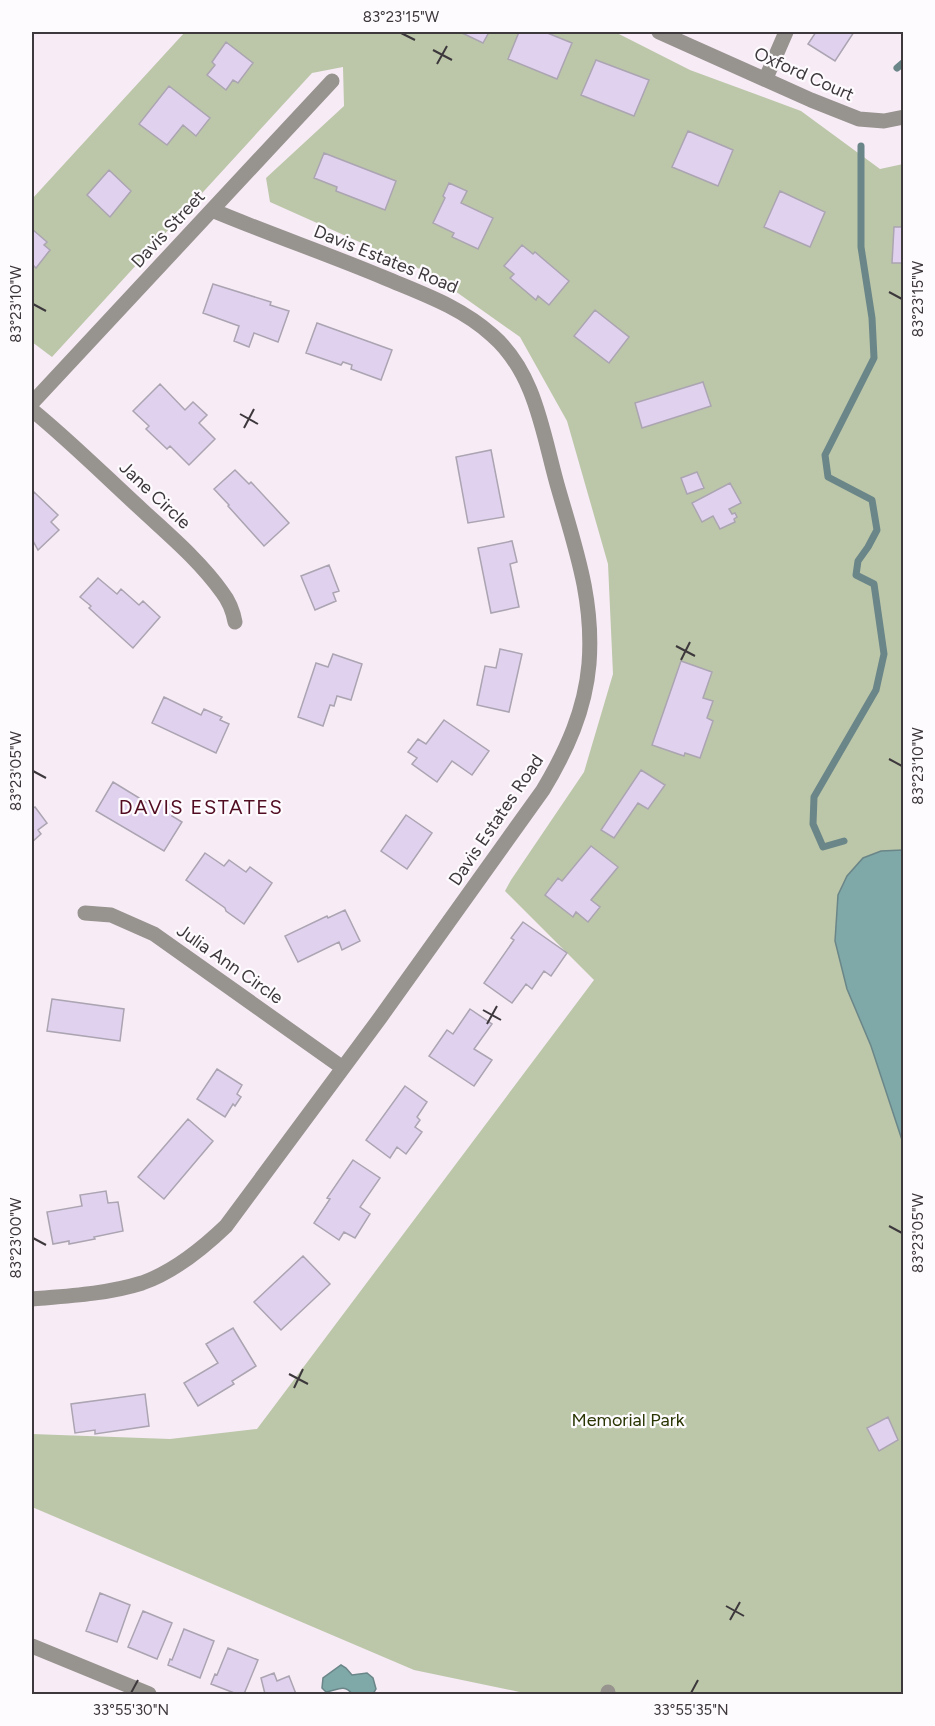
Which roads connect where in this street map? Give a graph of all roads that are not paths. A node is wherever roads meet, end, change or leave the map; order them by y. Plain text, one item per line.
1 (659, 32) edge
2 (786, 32) edge
3 (766, 78) junction
4 (332, 81) dead end
5 (903, 117) edge
6 (212, 210) junction
7 (32, 403) edge
8 (32, 410) edge
9 (235, 622) dead end
10 (85, 913) dead end
11 (343, 1068) junction
12 (32, 1299) edge
13 (32, 1646) edge
14 (124, 1690) edge
15 (150, 1695) edge

1 - 3 street, Oxford Court
2 - 3 street
3 - 5 street, Oxford Court
4 - 6 street, Davis Street
6 - 7 street, Davis Street
6 - 11 street, Davis Estates Road
8 - 9 street, Jane Circle
10 - 11 street, Julia Ann Circle
11 - 12 street, Davis Estates Road
13 - 14 street
14 - 15 street

